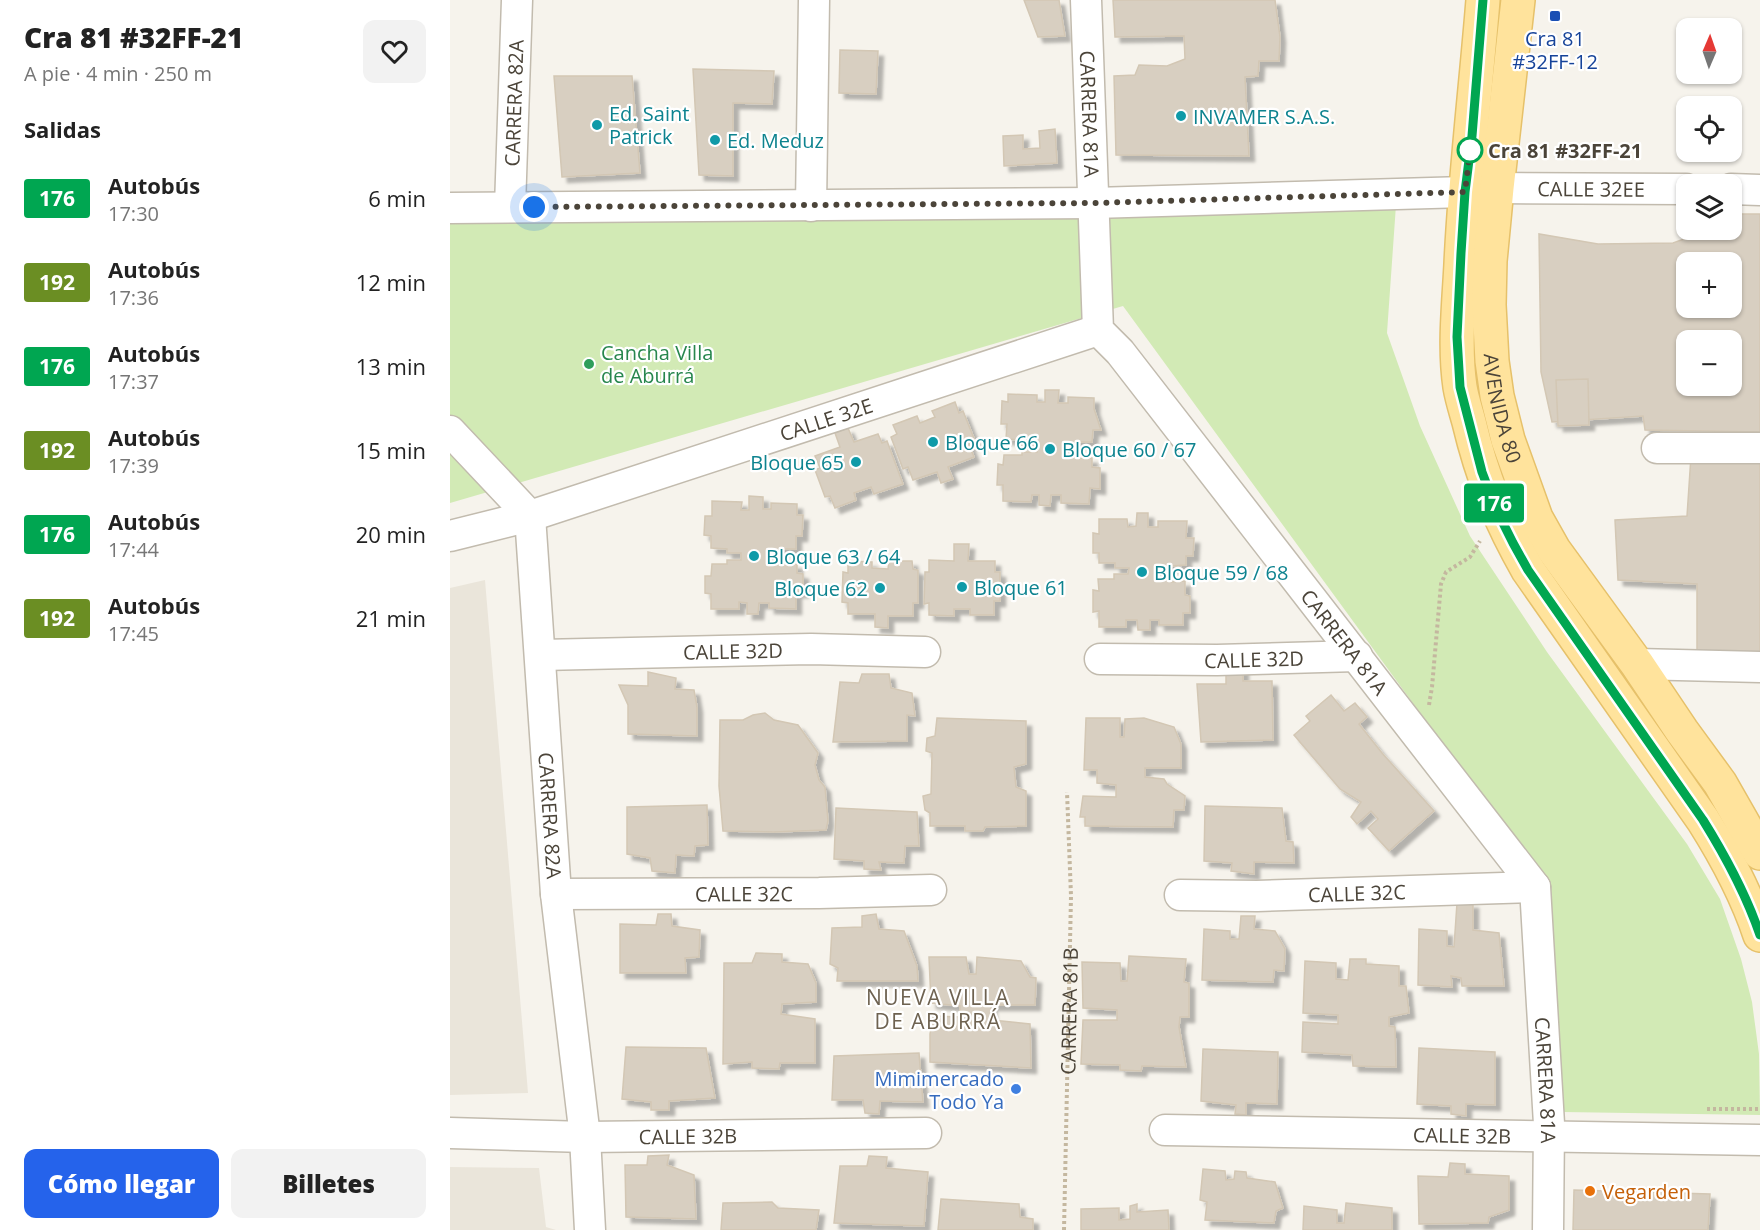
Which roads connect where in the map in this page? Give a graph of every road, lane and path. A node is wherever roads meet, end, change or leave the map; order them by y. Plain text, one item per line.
1 (517, 0) edge
2 (814, 0) edge
3 (1086, 0) edge
4 (1483, 0) edge
5 (1518, 0) edge
6 (1676, 189) edge
7 (1742, 189) edge
8 (1481, 190) junction
9 (1760, 190) edge
10 (1094, 203) junction
11 (811, 206) junction
12 (510, 207) junction
13 (450, 208) edge
14 (1098, 330) junction
15 (450, 431) edge
16 (1657, 448) dead end
17 (1760, 448) edge
18 (530, 516) junction
19 (450, 536) edge
20 (1481, 539) dead end
21 (925, 652) dead end
22 (541, 656) junction
23 (1357, 656) junction
24 (1100, 659) dead end
25 (1637, 664) junction
26 (1760, 667) edge
27 (1423, 742) junction
28 (1067, 792) dead end
29 (1760, 853) edge
30 (1535, 887) junction
31 (932, 890) dead end
32 (556, 894) junction
33 (1180, 895) dead end
34 (1760, 935) edge
35 (1704, 1109) dead end
36 (1760, 1109) edge
37 (1165, 1130) dead end
38 (450, 1133) edge
39 (926, 1133) dead end
40 (1550, 1136) junction
41 (585, 1137) junction
42 (1760, 1140) edge
43 (590, 1230) edge
44 (1064, 1230) edge
45 (1548, 1230) edge

1 - 12 street, CARRERA 82A
2 - 11 street
3 - 10 street, CARRERA 81A
4 - 8 main road, AVENIDA 80
5 - 8 main road, AVENIDA 80
6 - 8 street, CALLE 32EE
7 - 9 street
8 - 10 street, CALLE 32EE
8 - 25 main road, AVENIDA 80
8 - 34 main road, AVENIDA 80
10 - 11 street, CALLE 32EE
10 - 14 street, CARRERA 81A
11 - 12 street, CALLE 32EE
12 - 13 street, CALLE 32EE
14 - 18 street, CALLE 32E
14 - 23 street, CARRERA 81A
15 - 18 street
16 - 17 street
18 - 19 street, CALLE 32E
18 - 22 street, CARRERA 82A
20 - 27 path
21 - 22 street, CALLE 32D
22 - 32 street, CARRERA 82A
23 - 24 street, CALLE 32D
23 - 27 street, CARRERA 81A
25 - 26 street
25 - 29 main road, AVENIDA 80
27 - 30 street, CARRERA 81A
28 - 44 path, CARRERA 81B
30 - 33 street, CALLE 32C
30 - 40 street, CARRERA 81A
31 - 32 street, CALLE 32C
32 - 41 street, CARRERA 82A
35 - 36 path
37 - 40 street, CALLE 32B
38 - 41 street, CALLE 32B
39 - 41 street, CALLE 32B
40 - 42 street, CALLE 32B
40 - 45 street, CARRERA 81A
41 - 43 street, CARRERA 82A

